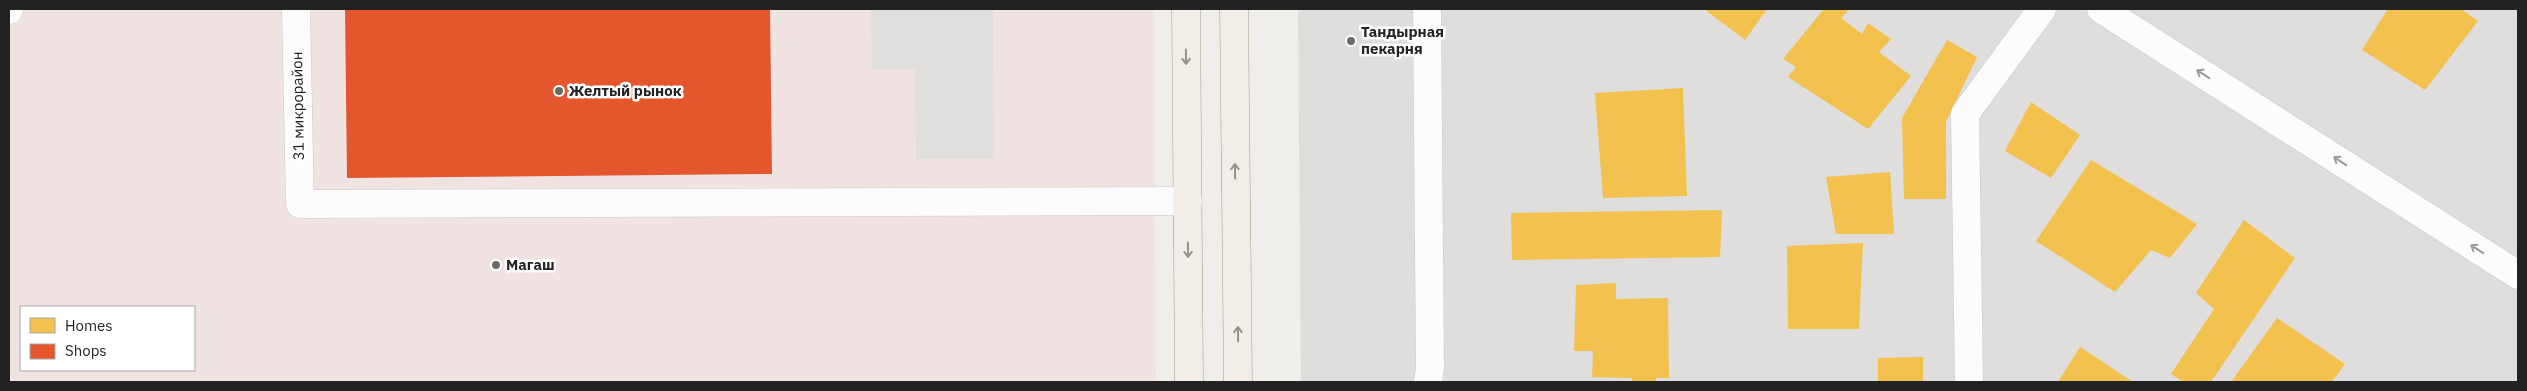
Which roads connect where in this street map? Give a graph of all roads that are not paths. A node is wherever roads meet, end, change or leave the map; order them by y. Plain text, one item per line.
1 (296, 9) edge
2 (1186, 9) edge
3 (1234, 9) edge
4 (1426, 9) edge
5 (2042, 9) edge
6 (2101, 9) edge
7 (1188, 201) junction
8 (2518, 275) edge
9 (1189, 382) edge
10 (1238, 382) edge
11 (1428, 382) edge
12 (1969, 382) edge

1 - 7 street, 31 микрорайон
2 -> 7 main road
10 -> 3 main road
4 - 11 street
5 - 12 street
8 -> 6 street
7 -> 9 main road

